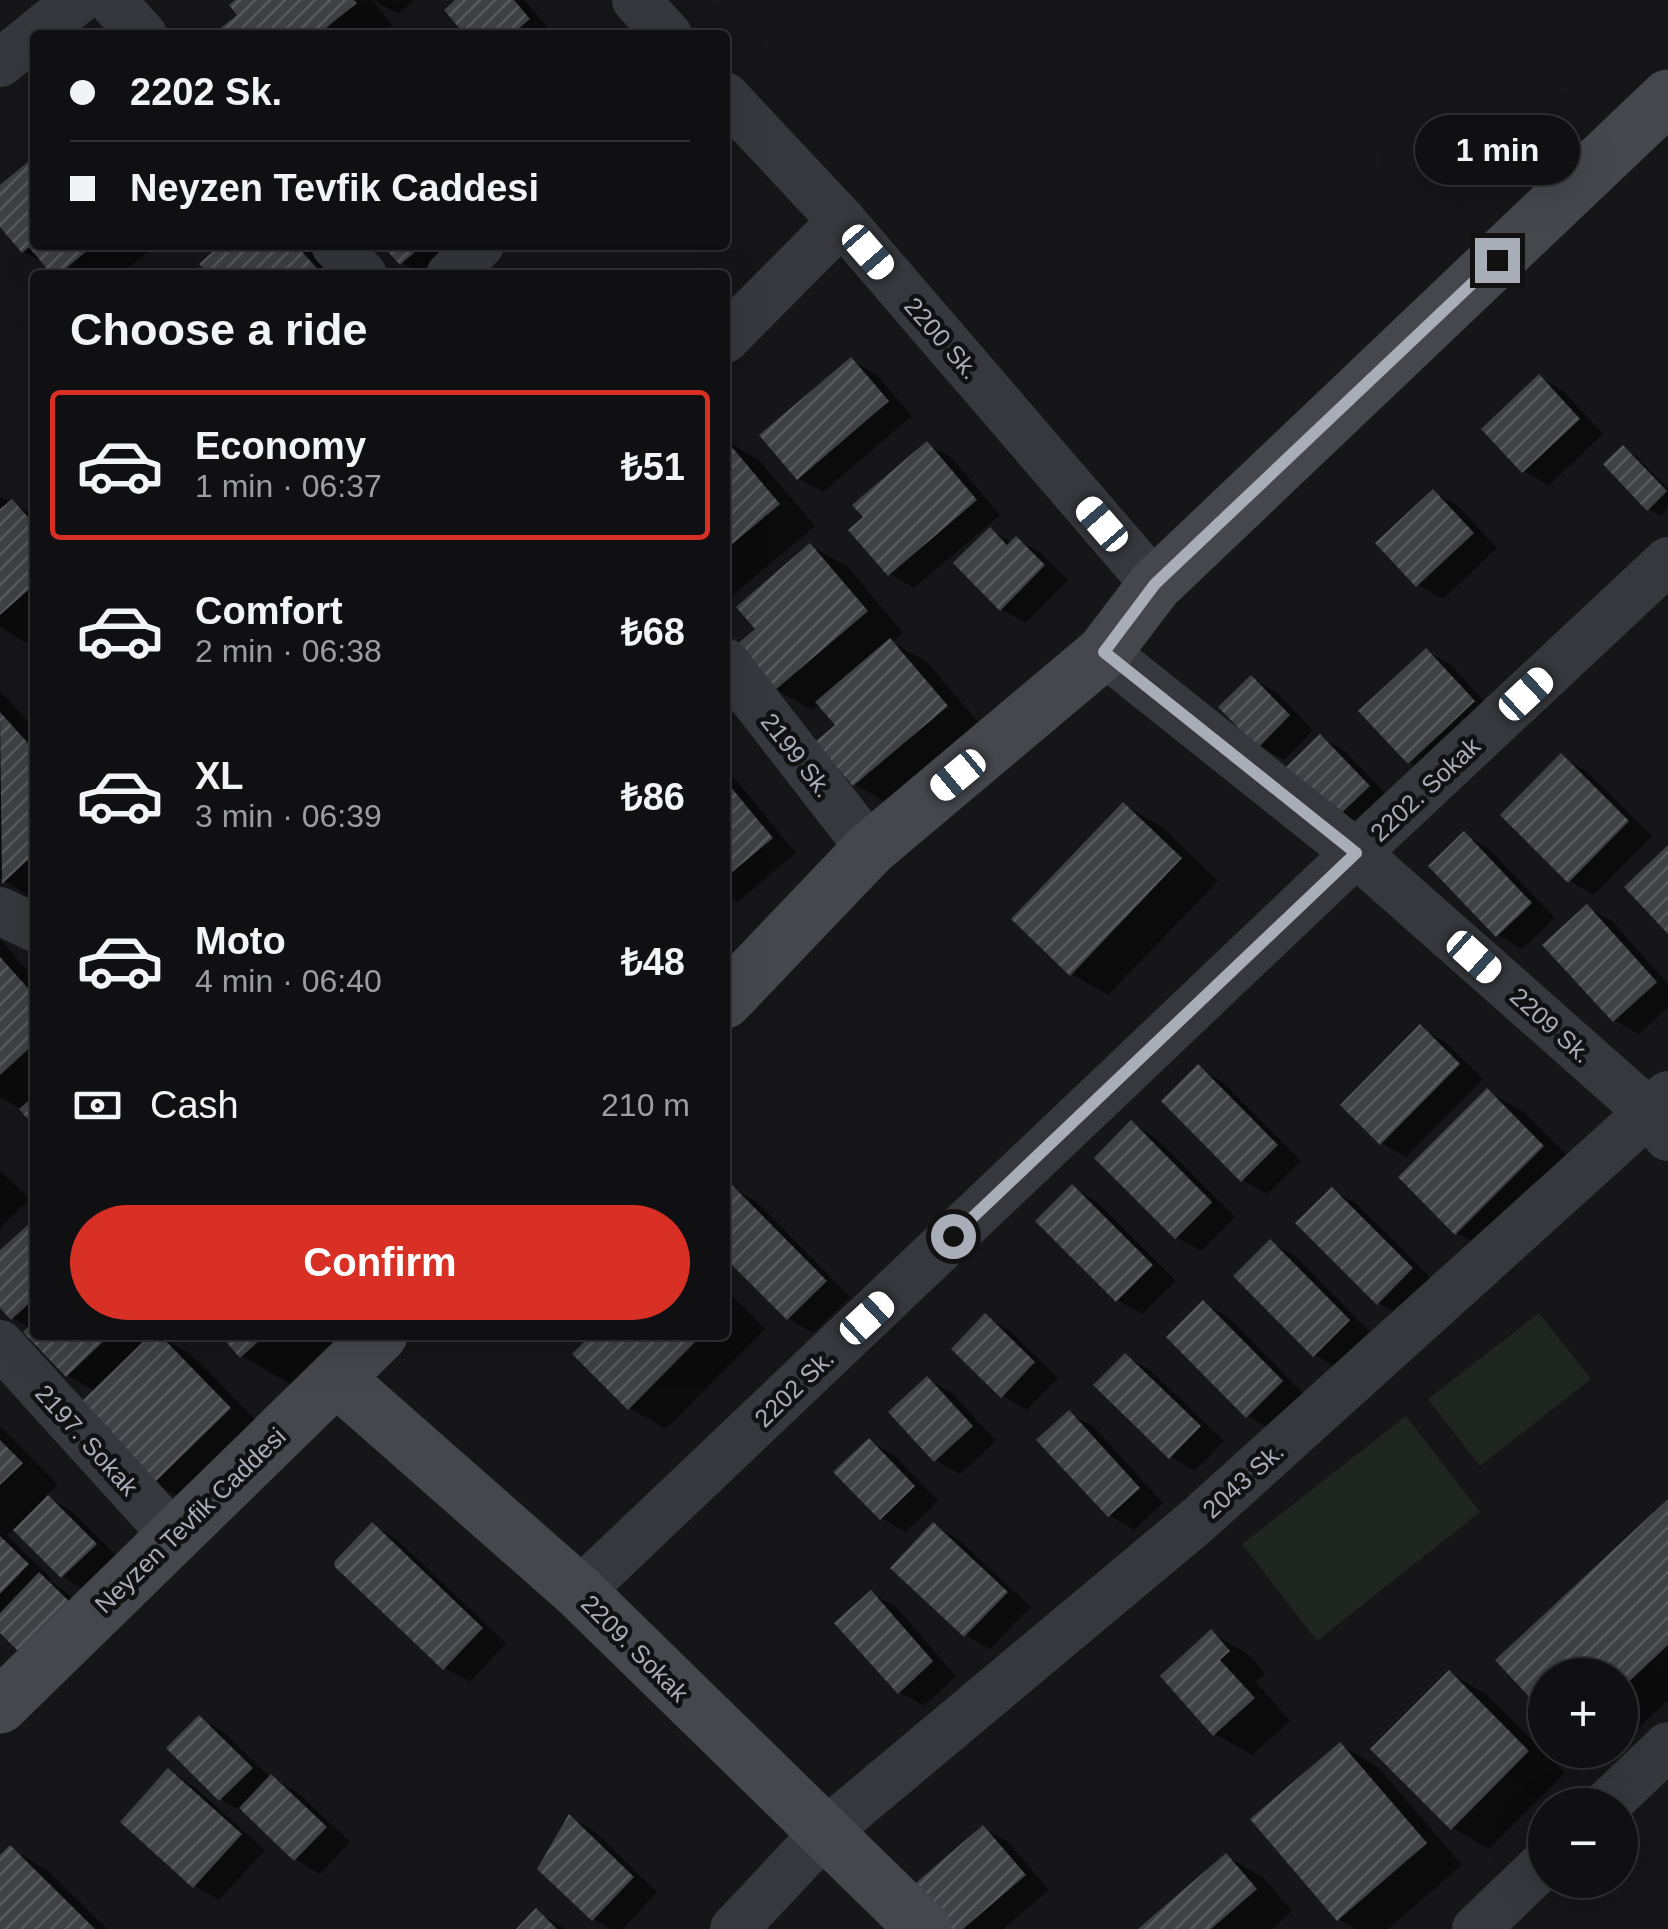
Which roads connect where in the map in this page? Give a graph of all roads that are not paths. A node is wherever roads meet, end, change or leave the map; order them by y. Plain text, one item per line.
1 (78, 0) edge
2 (111, 0) edge
3 (636, 0) edge
4 (41, 30) edge
5 (138, 30) edge
6 (663, 30) edge
7 (30, 39) edge
8 (0, 63) edge
9 (1668, 97) edge
10 (730, 101) edge
11 (842, 222) junction
12 (340, 250) edge
13 (475, 250) edge
14 (358, 270) edge
15 (455, 270) edge
16 (730, 334) edge
17 (1668, 561) edge
18 (1155, 584) junction
19 (1104, 652) junction
20 (730, 668) edge
21 (870, 848) junction
22 (1356, 853) junction
23 (0, 911) edge
24 (30, 926) edge
25 (730, 997) edge
26 (1662, 1115) edge
27 (375, 1340) edge
28 (0, 1344) edge
29 (336, 1378) junction
30 (174, 1536) junction
31 (579, 1592) junction
32 (0, 1706) edge
33 (1668, 1746) edge
34 (1624, 1788) edge
35 (824, 1833) junction
36 (1528, 1879) edge
37 (734, 1929) edge
38 (924, 1929) edge
39 (1476, 1929) edge

1 - 4 street
2 - 5 street
3 - 6 street
7 - 8 street
9 - 18 street
10 - 11 street, 2200 Sk.
11 - 16 street
11 - 18 street, 2200 Sk.
12 - 14 street
13 - 15 street
17 - 22 street, 2202. Sokak
18 - 19 street
19 - 21 street
19 - 22 street, 2209 Sk.
20 - 21 street, 2199 Sk.
21 - 25 street
22 - 26 street, 2209 Sk.
22 - 31 street, 2202 Sk.
23 - 24 street
26 - 35 street, 2043 Sk.
27 - 29 street, Neyzen Tevfik Caddesi
28 - 30 street, 2197. Sokak
29 - 30 street, Neyzen Tevfik Caddesi
29 - 31 street, 2209. Sokak
30 - 32 street, Neyzen Tevfik Caddesi
31 - 35 street, 2209. Sokak
33 - 34 street
35 - 37 street, 2043 Sk.
35 - 38 street, 2209. Sokak
36 - 39 street

